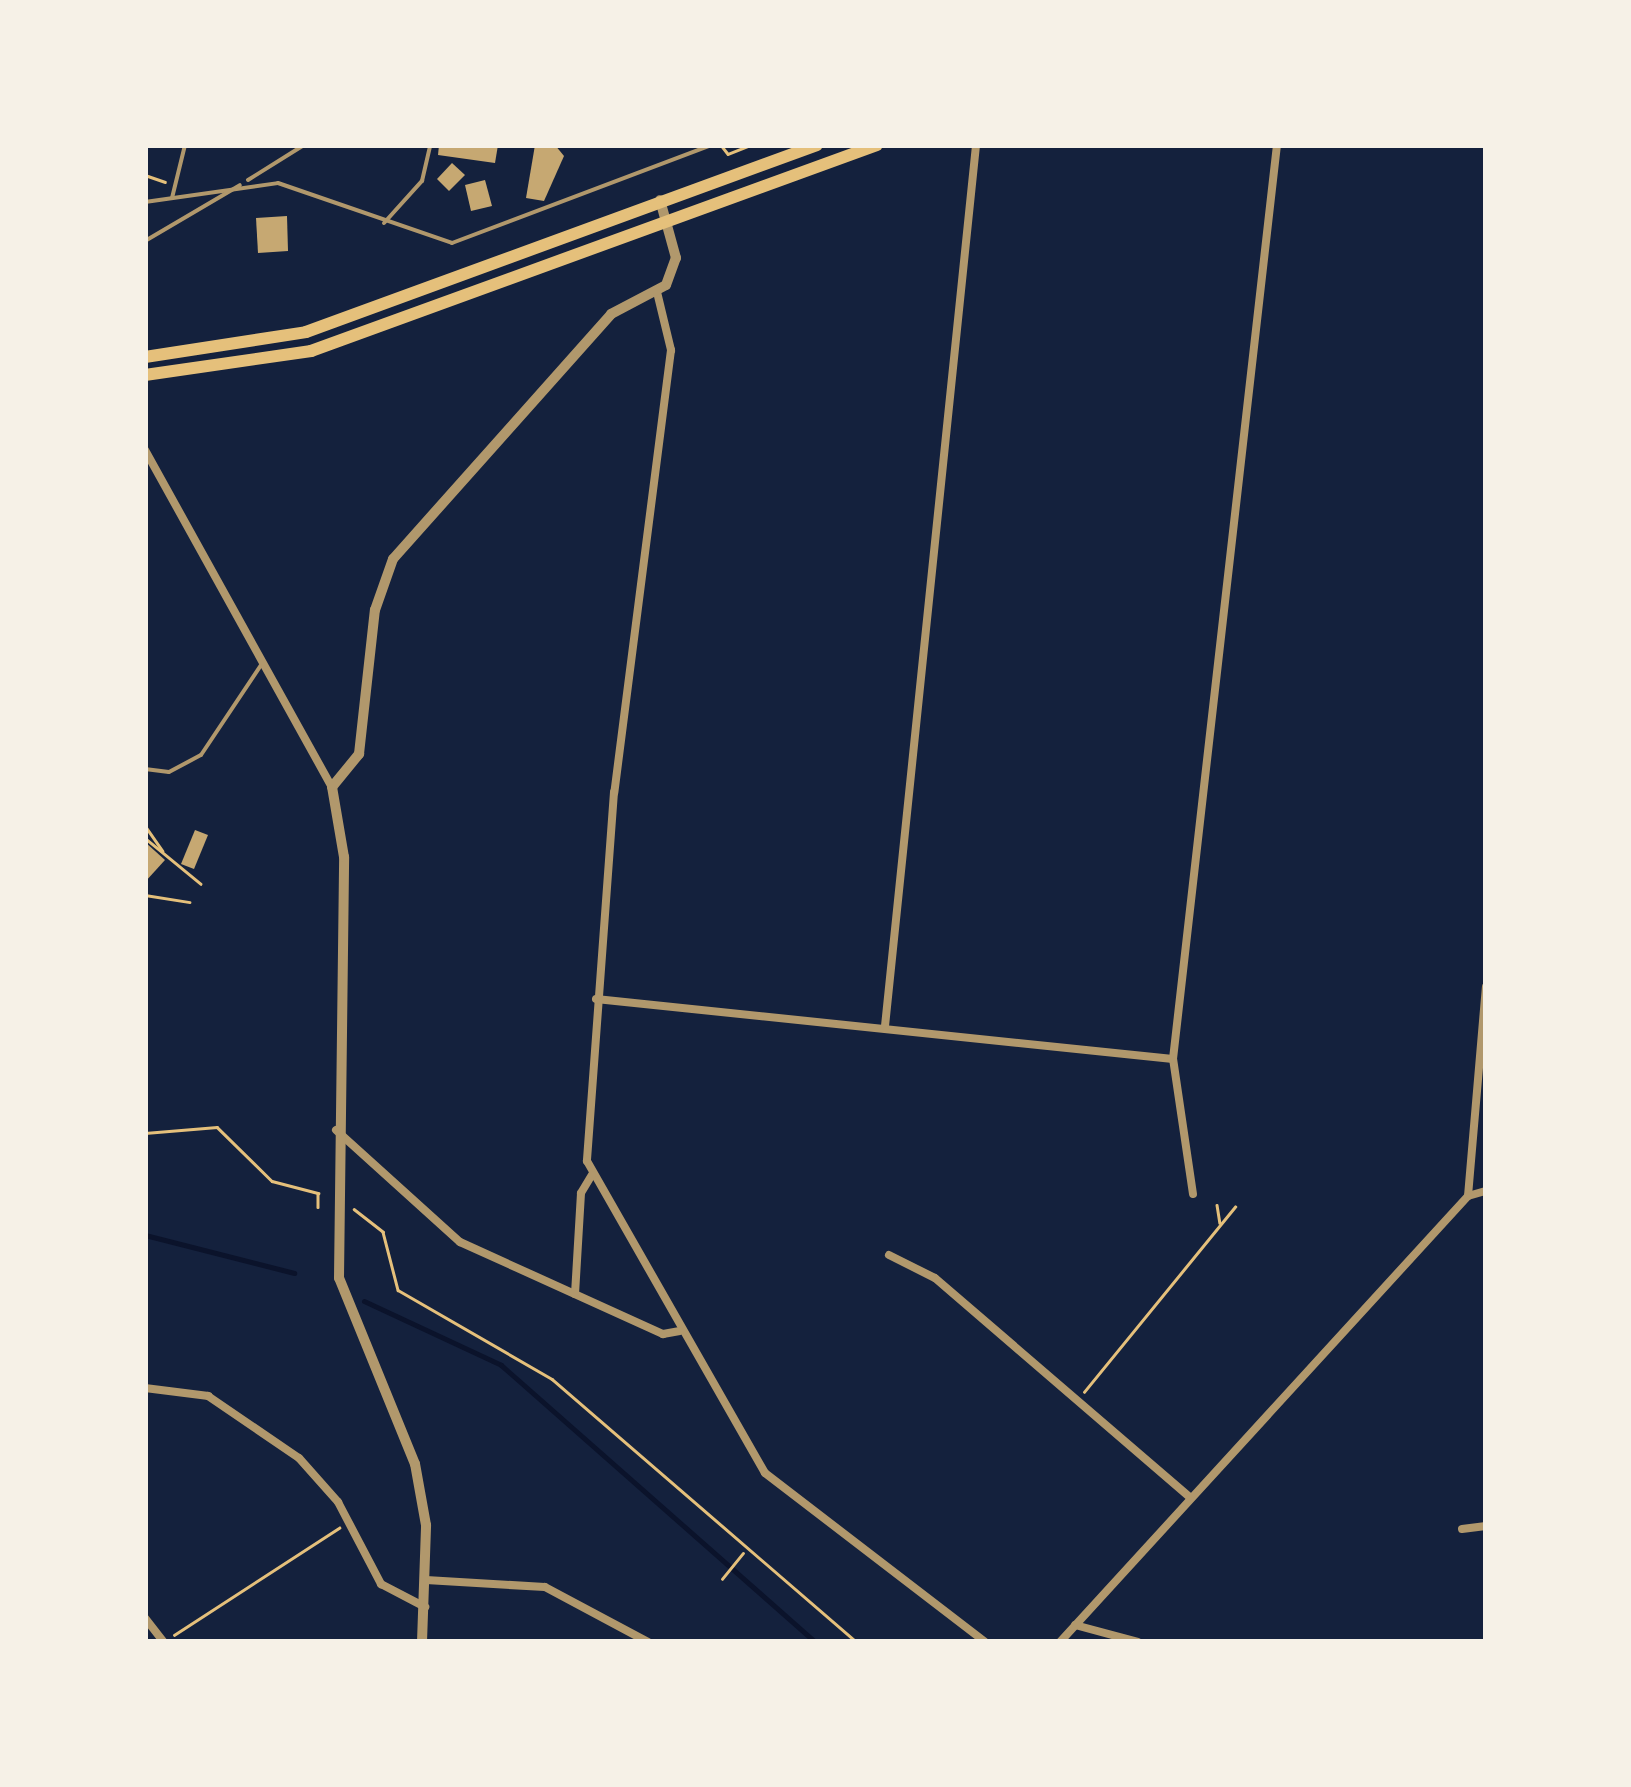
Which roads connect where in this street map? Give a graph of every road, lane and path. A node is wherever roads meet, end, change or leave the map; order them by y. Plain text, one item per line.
1 (185, 145) edge
2 (304, 145) edge
3 (430, 145) edge
4 (711, 145) edge
5 (719, 145) edge
6 (750, 145) edge
7 (817, 145) edge
8 (877, 145) edge
9 (976, 145) edge
10 (1277, 145) edge
11 (145, 175) edge
12 (246, 181) junction
13 (171, 183) junction
14 (172, 198) junction
15 (660, 200) junction
16 (145, 202) edge
17 (668, 220) junction
18 (383, 224) junction
19 (145, 241) edge
20 (657, 292) junction
21 (145, 357) edge
22 (145, 375) edge
23 (145, 450) edge
24 (263, 662) junction
25 (145, 769) edge
26 (332, 787) junction
27 (146, 827) edge
28 (145, 838) edge
29 (161, 853) junction
30 (201, 884) dead end
31 (145, 895) edge
32 (188, 902) dead end
33 (1486, 987) edge
34 (596, 999) junction
35 (886, 1026) junction
36 (1173, 1059) junction
37 (336, 1130) junction
38 (145, 1133) edge
39 (592, 1175) junction
40 (1486, 1191) edge
41 (1193, 1194) dead end
42 (1468, 1196) junction
43 (1217, 1204) dead end
44 (318, 1207) dead end
45 (1234, 1207) dead end
46 (354, 1208) dead end
47 (1220, 1226) junction
48 (889, 1256) dead end
49 (575, 1294) junction
50 (680, 1331) junction
51 (145, 1388) edge
52 (1079, 1398) junction
53 (1190, 1498) junction
54 (349, 1522) junction
55 (1486, 1526) edge
56 (1462, 1529) dead end
57 (744, 1552) junction
58 (723, 1578) dead end
59 (426, 1580) junction
60 (425, 1608) junction
61 (145, 1618) edge
62 (1075, 1625) junction
63 (164, 1642) edge
64 (422, 1642) edge
65 (648, 1642) edge
66 (857, 1642) edge
67 (985, 1642) edge
68 (1060, 1642) edge
69 (1138, 1642) edge

1 - 13 lane
2 - 12 lane
3 - 18 lane
4 - 18 lane
5 - 6 path
7 - 15 highway
8 - 17 highway
9 - 35 street
10 - 36 street
11 - 13 path
12 - 14 lane
12 - 18 lane
12 - 19 lane
13 - 14 lane
14 - 16 lane
15 - 17 street
15 - 21 highway
17 - 20 street
17 - 22 highway
20 - 26 street
20 - 34 street
23 - 24 street
24 - 25 lane
24 - 26 street
26 - 37 street
27 - 29 path
28 - 29 path
29 - 30 path
31 - 32 path
33 - 42 street
34 - 35 street
34 - 39 street
35 - 36 street
36 - 41 street
37 - 49 street
37 - 59 street
38 - 44 path
39 - 49 street
39 - 50 street
40 - 42 street
42 - 53 street
43 - 47 path
45 - 47 path
46 - 57 path
47 - 52 path
48 - 52 street
49 - 50 street
50 - 67 street
51 - 54 street
52 - 53 street
53 - 62 street
54 - 60 street
54 - 63 path
55 - 56 street
57 - 58 path
57 - 66 path
59 - 60 street
59 - 65 street
60 - 64 street
61 - 63 street
62 - 68 street
62 - 69 street

